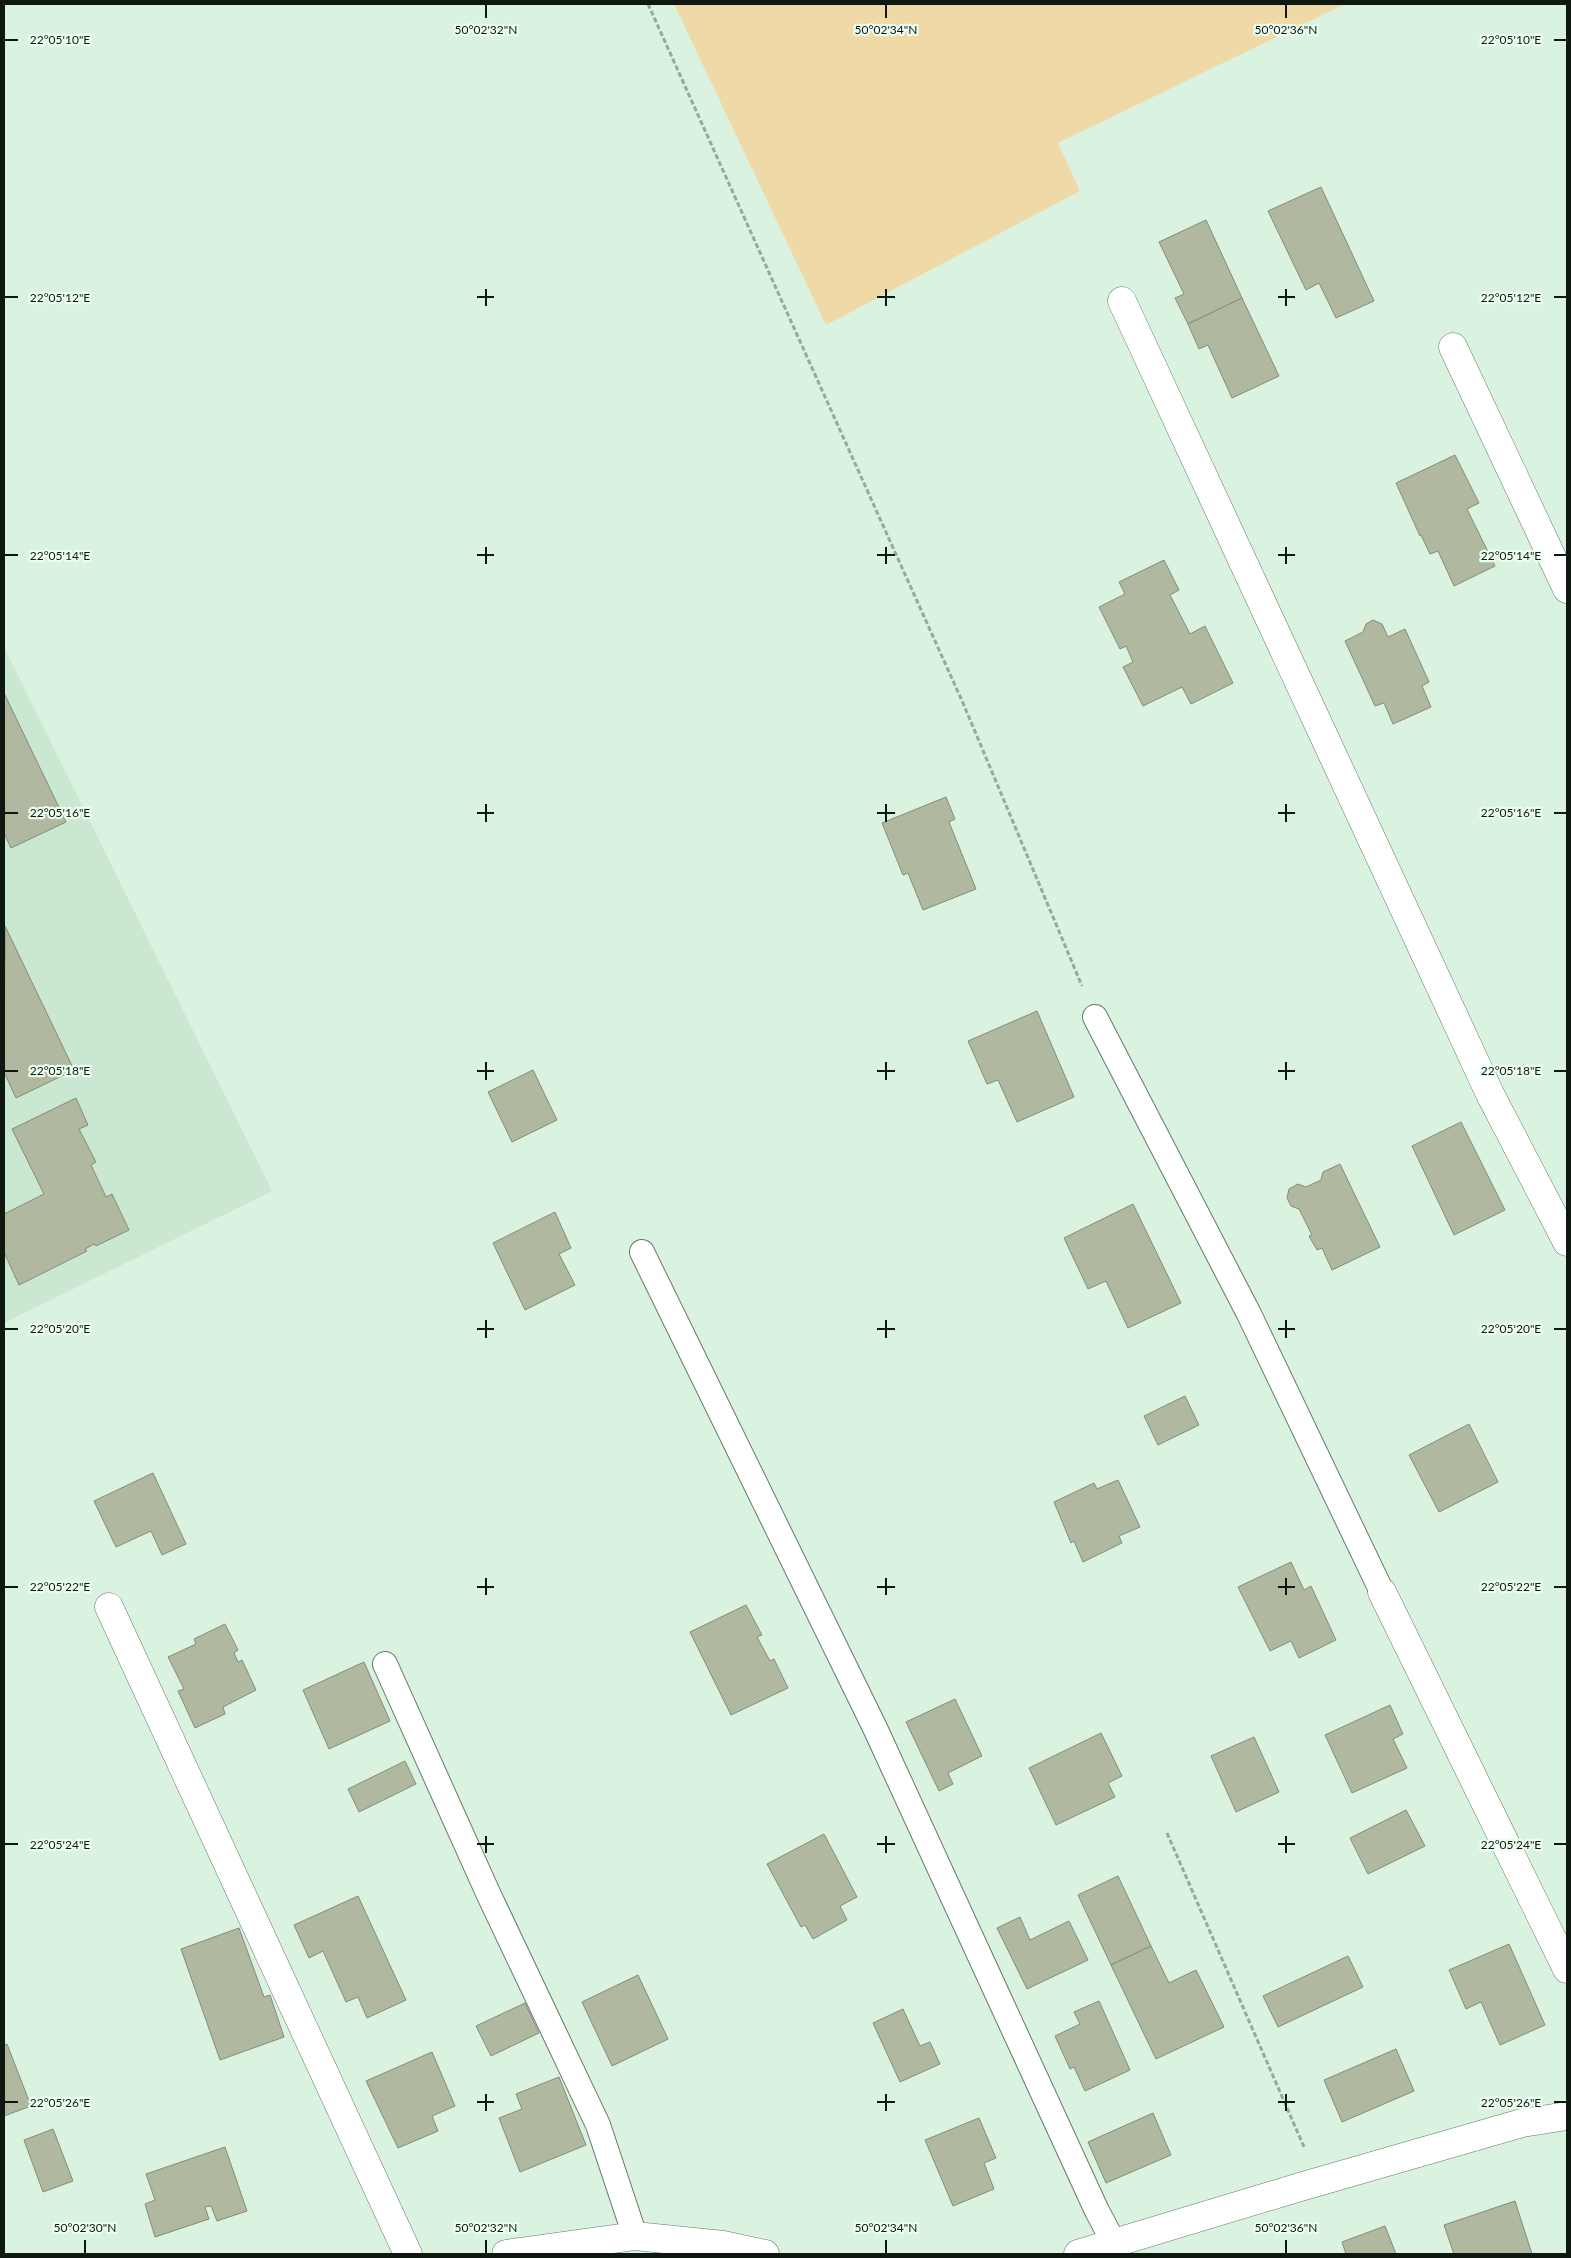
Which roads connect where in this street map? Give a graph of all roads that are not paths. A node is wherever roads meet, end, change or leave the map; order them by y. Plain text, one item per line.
1 (1122, 301) dead end
2 (1453, 347) dead end
3 (1567, 589) edge
4 (1095, 1017) road end
5 (1567, 1242) edge
6 (642, 1252) dead end
7 (1382, 1592) joint
8 (109, 1607) dead end
9 (385, 1664) dead end
10 (1567, 1969) edge
11 (1567, 2116) edge
12 (635, 2236) junction
13 (1114, 2243) junction
14 (408, 2254) edge
15 (506, 2254) edge
16 (765, 2254) edge
17 (1078, 2254) edge

1 - 5 street
2 - 3 street
4 - 7 lane
6 - 13 lane
7 - 10 street
8 - 14 street
9 - 12 lane
11 - 13 street
12 - 15 street
12 - 16 street
13 - 17 street

